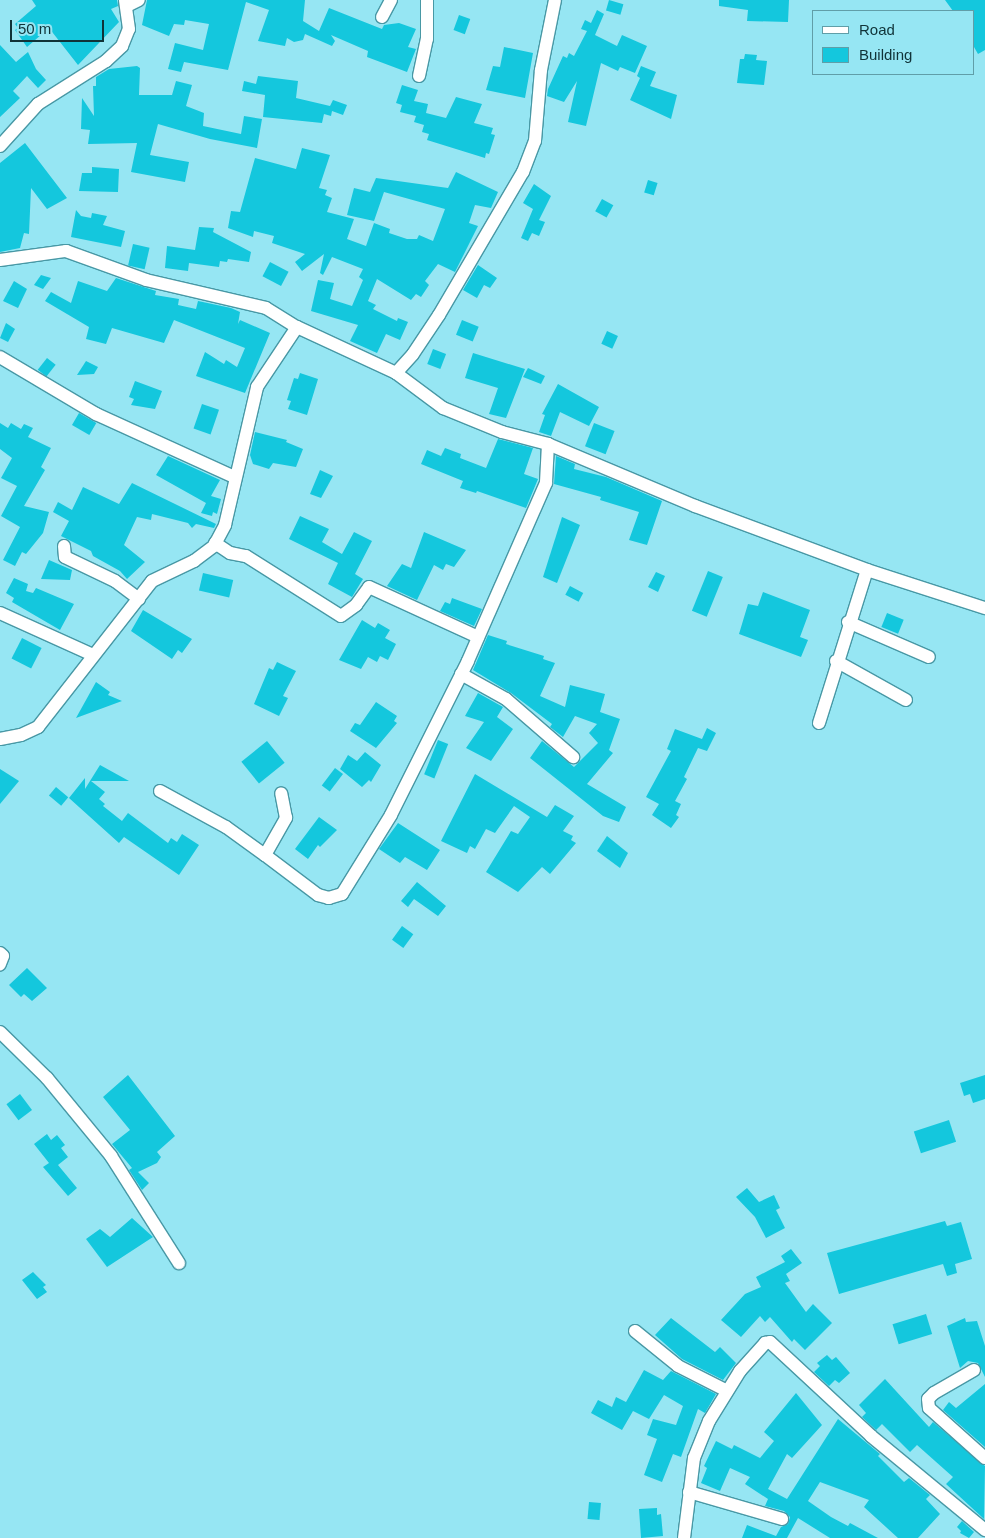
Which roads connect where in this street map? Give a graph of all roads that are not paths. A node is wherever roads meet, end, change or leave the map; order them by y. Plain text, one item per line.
1 (139, 0) edge
2 (391, 0) edge
3 (427, 0) edge
4 (555, 0) edge
5 (126, 3) edge
6 (382, 17) dead end
7 (419, 76) dead end
8 (0, 145) edge
9 (0, 260) edge
10 (297, 327) junction
11 (0, 357) edge
12 (396, 373) junction
13 (548, 444) junction
14 (234, 478) junction
15 (215, 544) junction
16 (64, 546) dead end
17 (867, 570) junction
18 (139, 599) junction
19 (985, 608) edge
20 (0, 613) edge
21 (848, 622) junction
22 (478, 637) junction
23 (93, 655) junction
24 (929, 657) dead end
25 (836, 661) junction
26 (461, 674) junction
27 (906, 700) dead end
28 (818, 723) dead end
29 (0, 740) edge
30 (573, 757) dead end
31 (160, 791) dead end
32 (281, 793) dead end
33 (265, 855) junction
34 (0, 953) edge
35 (0, 964) edge
36 (0, 1032) edge
37 (178, 1263) dead end
38 (635, 1331) dead end
39 (974, 1370) dead end
40 (727, 1391) junction
41 (985, 1458) edge
42 (689, 1492) junction
43 (782, 1519) dead end
44 (985, 1530) edge
45 (684, 1538) edge

1 - 5 street
2 - 6 street
3 - 7 street
4 - 12 street
5 - 8 street
9 - 10 street
10 - 12 street
10 - 14 street
11 - 14 street
12 - 13 street
13 - 17 street
13 - 22 street
14 - 15 street
15 - 18 street
15 - 22 street
16 - 18 street
17 - 19 street
17 - 21 street
18 - 23 street
20 - 23 street
21 - 24 street
21 - 25 street
22 - 26 street
23 - 29 street
25 - 27 street
25 - 28 street
26 - 30 street
26 - 33 street
31 - 33 street
32 - 33 street
34 - 35 street
36 - 37 street
38 - 40 street
39 - 41 street
40 - 42 street
40 - 44 street
42 - 43 street
42 - 45 street

